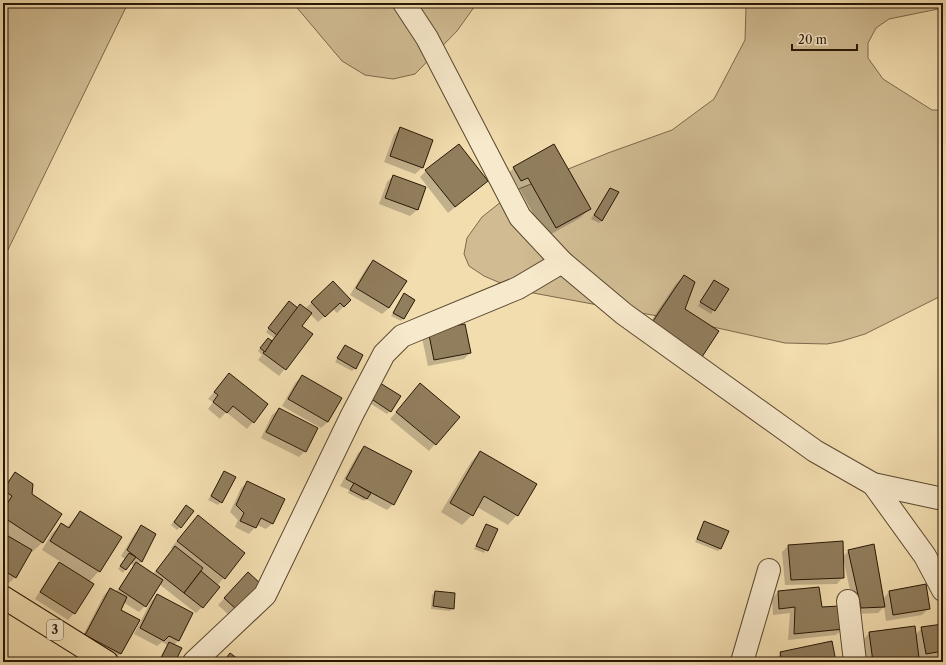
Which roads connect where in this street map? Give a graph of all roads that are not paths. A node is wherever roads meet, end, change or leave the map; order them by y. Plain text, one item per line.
1 (404, 3) edge
2 (562, 262) junction
3 (873, 484) junction
4 (943, 499) edge
5 (769, 570) dead end
6 (943, 590) edge
7 (3, 597) edge
8 (848, 601) dead end
9 (107, 662) edge
10 (194, 662) edge
11 (742, 662) edge
12 (855, 662) edge

1 - 2 street
2 - 3 street
2 - 10 street
3 - 4 street
3 - 6 street
5 - 11 street
7 - 9 main road, 3
8 - 12 street

